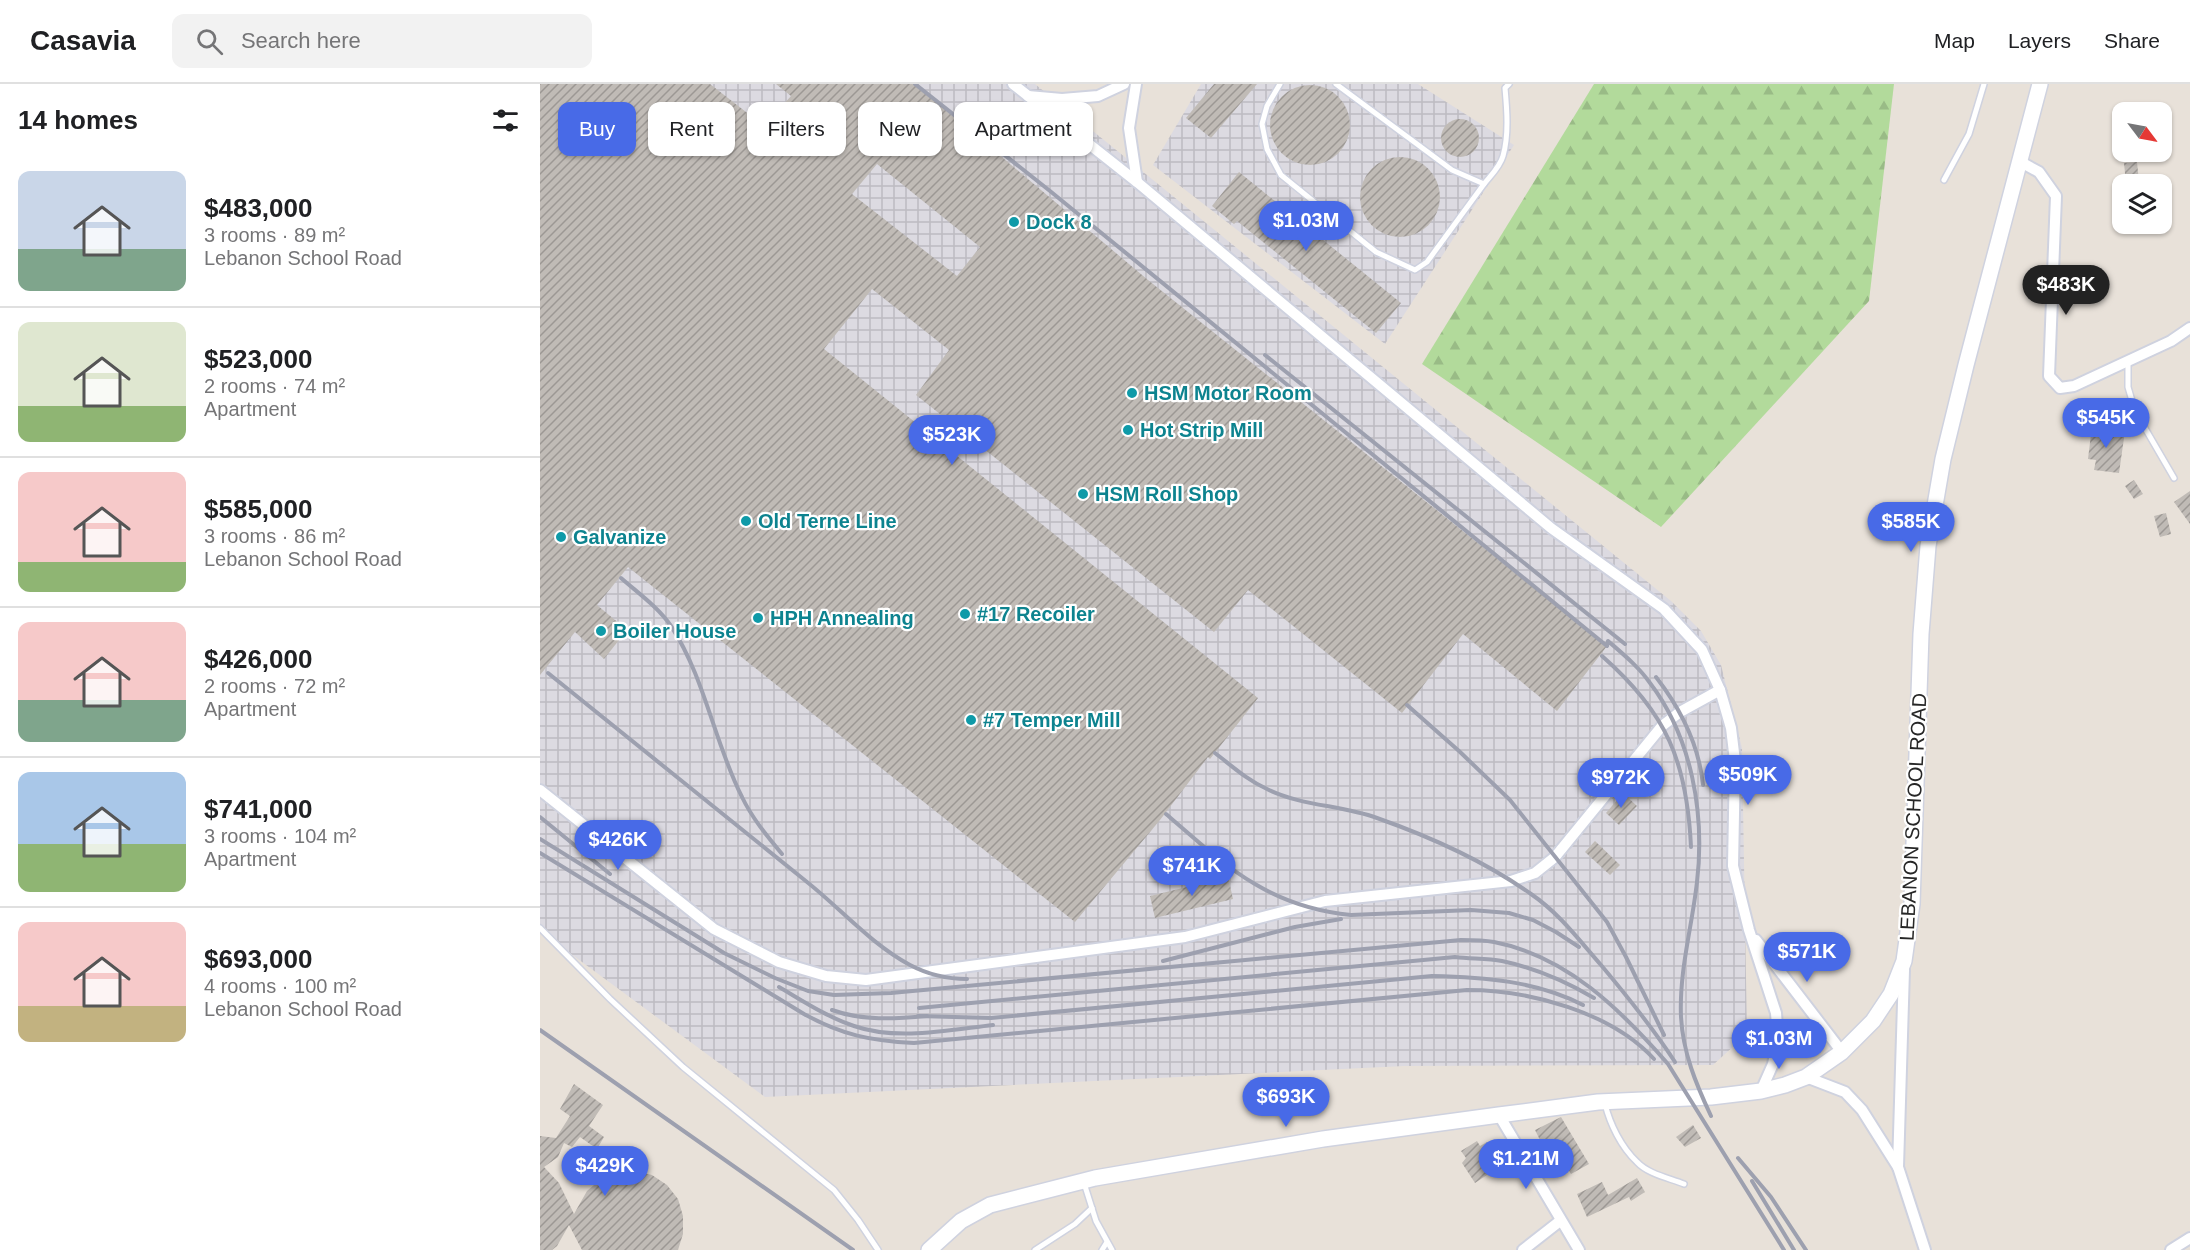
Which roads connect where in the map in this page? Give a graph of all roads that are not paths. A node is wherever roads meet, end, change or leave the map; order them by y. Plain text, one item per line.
1 (1013, 84) edge
2 (1124, 84) edge
3 (1136, 84) edge
4 (1280, 84) edge
5 (1336, 84) edge
6 (1509, 84) edge
7 (1984, 84) edge
8 (2040, 84) edge
9 (1028, 96) junction
10 (2019, 161) junction
11 (1944, 180) dead end
12 (1137, 182) junction
13 (1484, 184) junction
14 (2190, 328) edge
15 (2128, 361) junction
16 (2174, 478) dead end
17 (1720, 690) junction
18 (540, 790) edge
19 (540, 928) edge
20 (1749, 930) junction
21 (1904, 961) junction
22 (1842, 1052) junction
23 (1806, 1077) junction
24 (1761, 1091) junction
25 (1604, 1102) junction
26 (1499, 1115) junction
27 (1898, 1167) junction
28 (1083, 1181) junction
29 (1684, 1184) dead end
30 (1092, 1208) junction
31 (1560, 1221) junction
32 (2190, 1238) edge
33 (1107, 1242) junction
34 (878, 1250) edge
35 (929, 1250) edge
36 (1035, 1250) edge
37 (1102, 1250) edge
38 (1112, 1250) edge
39 (1523, 1250) edge
40 (1579, 1250) edge
41 (1925, 1250) edge
42 (2171, 1250) edge

1 - 9 street
2 - 9 street
3 - 12 street
4 - 13 lane
5 - 13 lane
6 - 13 lane
7 - 11 lane
8 - 10 street, LEBANON SCHOOL ROAD
9 - 12 street
10 - 15 street
10 - 21 street, LEBANON SCHOOL ROAD
12 - 17 street
14 - 15 street
15 - 16 lane
17 - 18 street
17 - 20 street
19 - 34 lane
20 - 22 street
20 - 24 street
21 - 22 street, LEBANON SCHOOL ROAD
21 - 27 street
22 - 23 street, LEBANON SCHOOL ROAD
23 - 24 street, LEBANON SCHOOL ROAD
23 - 27 street
24 - 25 street, LEBANON SCHOOL ROAD
25 - 26 street, LEBANON SCHOOL ROAD
25 - 29 lane
26 - 28 street, LEBANON SCHOOL ROAD
26 - 31 street
27 - 41 street
28 - 30 lane
28 - 35 street, LEBANON SCHOOL ROAD
30 - 33 lane
30 - 36 lane
31 - 39 street
31 - 40 street
32 - 42 street
33 - 37 lane
33 - 38 lane

